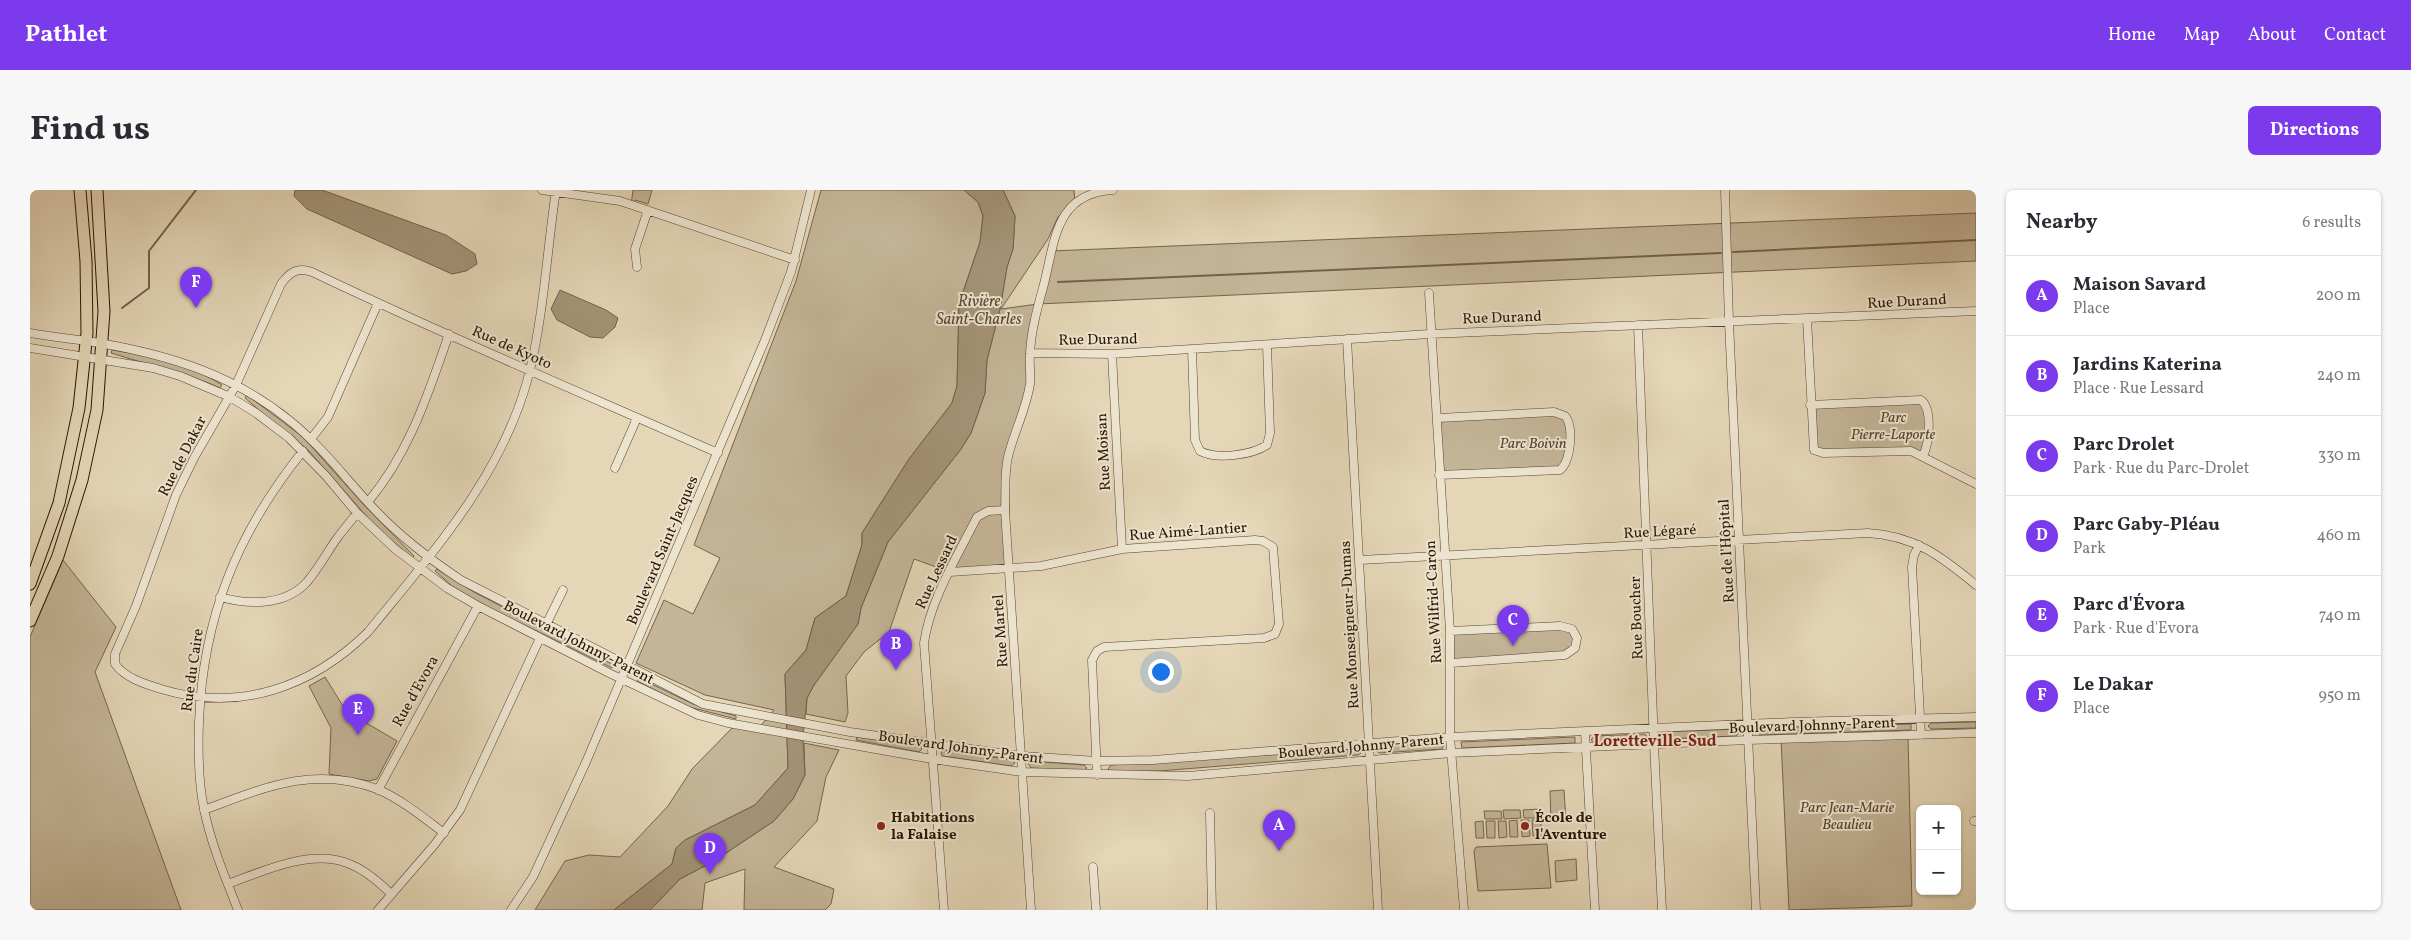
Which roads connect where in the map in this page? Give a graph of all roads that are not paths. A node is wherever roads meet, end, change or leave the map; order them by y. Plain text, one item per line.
1 (80, 190) edge
2 (97, 190) edge
3 (542, 190) edge
4 (811, 190) edge
5 (1113, 190) edge
6 (1725, 190) edge
7 (556, 191) edge
8 (648, 210) junction
9 (795, 260) junction
10 (637, 267) dead end
11 (295, 270) joint
12 (1429, 293) dead end
13 (378, 304) junction
14 (1976, 311) edge
15 (1807, 319) junction
16 (1729, 322) junction
17 (1638, 325) junction
18 (30, 333) edge
19 (449, 334) junction
20 (1430, 334) junction
21 (1347, 339) junction
22 (87, 342) junction
23 (103, 343) junction
24 (1267, 345) junction
25 (30, 348) edge
26 (1192, 349) junction
27 (1030, 353) junction
28 (1112, 354) junction
29 (85, 357) junction
30 (101, 358) junction
31 (530, 370) junction
32 (236, 385) junction
33 (230, 397) junction
34 (1810, 404) junction
35 (638, 418) junction
36 (1438, 418) junction
37 (312, 439) junction
38 (303, 451) junction
39 (718, 453) junction
40 (1923, 456) junction
41 (615, 468) dead end
42 (1439, 475) junction
43 (1976, 484) edge
44 (368, 502) junction
45 (1005, 510) junction
46 (357, 513) junction
47 (1739, 540) junction
48 (1647, 545) junction
49 (1919, 545) junction
50 (1122, 549) junction
51 (1444, 556) junction
52 (428, 558) junction
53 (1360, 560) junction
54 (420, 568) junction
55 (1010, 569) junction
56 (950, 572) junction
57 (30, 584) edge
58 (1976, 585) edge
59 (563, 590) dead end
60 (220, 597) junction
61 (478, 606) junction
62 (30, 621) edge
63 (546, 625) junction
64 (1450, 631) junction
65 (540, 638) junction
66 (1451, 663) junction
67 (628, 667) junction
68 (623, 679) junction
69 (200, 696) junction
70 (1976, 717) edge
71 (1920, 718) junction
72 (1747, 724) junction
73 (1653, 729) junction
74 (1585, 732) junction
75 (1976, 733) edge
76 (1921, 735) junction
77 (1450, 737) junction
78 (1748, 740) junction
79 (930, 743) junction
80 (1368, 743) junction
81 (1654, 744) junction
82 (1586, 747) junction
83 (1451, 753) junction
84 (1022, 756) junction
85 (1369, 758) junction
86 (932, 759) junction
87 (1097, 761) junction
88 (1022, 772) junction
89 (1098, 776) junction
90 (378, 790) junction
91 (204, 810) junction
92 (1210, 813) dead end
93 (444, 833) junction
94 (1093, 867) dead end
95 (228, 884) junction
96 (391, 894) junction
97 (238, 910) edge
98 (378, 910) edge
99 (511, 910) edge
100 (944, 910) edge
101 (1030, 910) edge
102 (1096, 910) edge
103 (1212, 910) edge
104 (1378, 910) edge
105 (1464, 910) edge
106 (1594, 910) edge
107 (1662, 910) edge
108 (1756, 910) edge

1 - 22 highway
2 - 23 highway
3 - 7 street
4 - 9 street, Boulevard Saint-Jacques
5 - 27 street, Rue Martel
6 - 16 street, Rue de l'Hôpital
7 - 8 street
7 - 31 street
8 - 9 street
8 - 10 street
9 - 39 street, Boulevard Saint-Jacques
11 - 13 street, Rue de Kyoto
11 - 32 street, Rue de Dakar
12 - 20 street, Rue Wilfrid-Caron
13 - 19 street, Rue de Kyoto
13 - 37 street
14 - 15 street, Rue Durand
15 - 16 street, Rue Durand
15 - 34 street
16 - 17 street, Rue Durand
16 - 47 street, Rue de l'Hôpital
17 - 20 street, Rue Durand
17 - 48 street, Rue Boucher
18 - 22 street, Boulevard Johnny-Parent
19 - 31 street, Rue de Kyoto
19 - 44 street
20 - 21 street, Rue Durand
20 - 36 street, Rue Wilfrid-Caron
21 - 24 street, Rue Durand
21 - 53 street, Rue Monseigneur-Dumas
22 - 23 street, Boulevard Johnny-Parent
22 - 29 highway
23 - 30 highway
23 - 32 street, Boulevard Johnny-Parent
24 - 26 street, Rue Durand
24 - 26 street
25 - 29 street, Boulevard Johnny-Parent
26 - 28 street, Rue Durand
27 - 28 street, Rue Durand
27 - 45 street, Rue Martel
28 - 50 street, Rue Moisan
29 - 30 street, Boulevard Johnny-Parent
29 - 57 highway
30 - 33 street, Boulevard Johnny-Parent
30 - 62 highway
31 - 35 street, Rue de Kyoto
31 - 52 street
32 - 33 street, Rue de Dakar
32 - 37 street, Boulevard Johnny-Parent
33 - 38 street, Boulevard Johnny-Parent
33 - 69 street, Rue de Dakar
34 - 40 street
34 - 40 street
35 - 39 street, Rue de Kyoto
35 - 41 street
36 - 42 street, Rue Wilfrid-Caron
36 - 42 street
37 - 44 street, Boulevard Johnny-Parent
38 - 46 street, Boulevard Johnny-Parent
38 - 60 street, Rue du Caire
39 - 67 street, Boulevard Saint-Jacques
40 - 43 street
42 - 51 street, Rue Wilfrid-Caron
44 - 52 street, Boulevard Johnny-Parent
45 - 55 street, Rue Martel
45 - 56 street, Rue Lessard
46 - 54 street, Boulevard Johnny-Parent
46 - 60 street
47 - 48 street, Rue Légaré
47 - 49 street, Rue Légaré
47 - 72 street, Rue de l'Hôpital
48 - 51 street, Rue Légaré
48 - 73 street, Rue Boucher
49 - 58 street, Rue Légaré
49 - 71 street
50 - 55 street, Rue Aimé-Lantier
50 - 87 street, Rue Aimé-Lantier
51 - 53 street, Rue Légaré
51 - 64 street, Rue Wilfrid-Caron
52 - 54 street
52 - 63 street, Boulevard Johnny-Parent
53 - 80 street, Rue Monseigneur-Dumas
54 - 61 street, Boulevard Johnny-Parent
54 - 69 street
55 - 56 street, Rue Aimé-Lantier
55 - 84 street, Rue Martel
56 - 79 street, Rue Lessard
59 - 63 street
60 - 69 street, Rue du Caire
61 - 65 street, Boulevard Johnny-Parent
61 - 90 street, Rue d'Evora
63 - 67 street, Boulevard Johnny-Parent
64 - 66 street, Rue Wilfrid-Caron
64 - 66 street
65 - 68 street, Boulevard Johnny-Parent
65 - 93 street
66 - 77 street, Rue Wilfrid-Caron
67 - 68 street, Boulevard Saint-Jacques
67 - 79 street, Boulevard Johnny-Parent
68 - 86 street, Boulevard Johnny-Parent
68 - 99 street, Boulevard Saint-Jacques
69 - 91 street, Rue du Caire
70 - 71 street, Boulevard Johnny-Parent
71 - 72 street, Boulevard Johnny-Parent
71 - 76 street
72 - 73 street, Boulevard Johnny-Parent
72 - 78 street, Rue de l'Hôpital
73 - 74 street, Boulevard Johnny-Parent
73 - 81 street, Rue Boucher
74 - 77 street, Boulevard Johnny-Parent
74 - 82 street
75 - 76 street, Boulevard Johnny-Parent
76 - 78 street, Boulevard Johnny-Parent
77 - 80 street, Boulevard Johnny-Parent
77 - 83 street, Rue Wilfrid-Caron
78 - 81 street, Boulevard Johnny-Parent
78 - 108 street, Rue de l'Hôpital
79 - 84 street, Boulevard Johnny-Parent
79 - 86 street, Rue Lessard
80 - 85 street, Rue Monseigneur-Dumas
80 - 87 street, Boulevard Johnny-Parent
81 - 82 street, Boulevard Johnny-Parent
81 - 107 street, Rue Boucher
82 - 83 street, Boulevard Johnny-Parent
82 - 106 street
83 - 85 street, Boulevard Johnny-Parent
83 - 105 street, Rue Wilfrid-Caron
84 - 87 street, Boulevard Johnny-Parent
84 - 88 street, Rue Martel
85 - 89 street, Boulevard Johnny-Parent
85 - 104 street, Rue Monseigneur-Dumas
86 - 88 street, Boulevard Johnny-Parent
86 - 100 street, Rue Lessard
87 - 89 street, Rue Aimé-Lantier
88 - 89 street, Boulevard Johnny-Parent
88 - 101 street, Rue Martel
90 - 91 street
90 - 93 street
91 - 95 street, Rue du Caire
92 - 103 street
93 - 96 street
94 - 102 street
95 - 96 street
95 - 97 street, Rue du Caire
96 - 98 street

